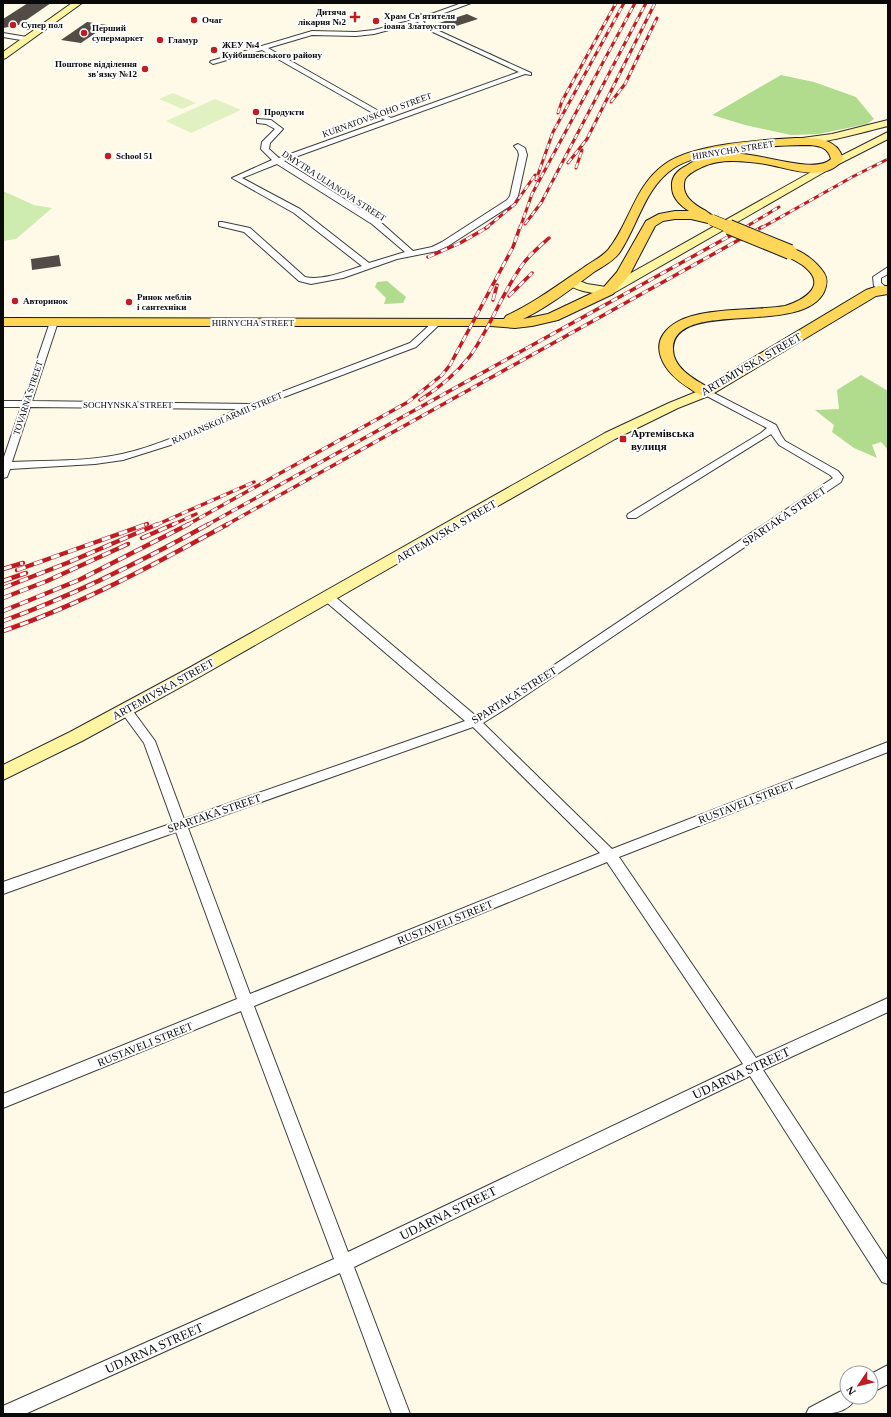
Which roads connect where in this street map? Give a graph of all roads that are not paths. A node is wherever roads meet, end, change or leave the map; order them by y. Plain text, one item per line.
1 (78, 3) edge
2 (468, 3) edge
3 (419, 20) junction
4 (3, 35) edge
5 (27, 39) junction
6 (263, 48) junction
7 (3, 56) edge
8 (213, 62) dead end
9 (390, 120) junction
10 (260, 122) dead end
11 (888, 123) edge
12 (888, 135) edge
13 (802, 141) junction
14 (518, 146) dead end
15 (277, 161) junction
16 (830, 166) junction
17 (712, 220) junction
18 (222, 224) dead end
19 (411, 253) junction
20 (368, 266) junction
21 (888, 270) edge
22 (572, 282) junction
23 (886, 290) edge
24 (608, 291) junction
25 (3, 322) edge
26 (54, 322) junction
27 (502, 322) junction
28 (437, 323) junction
29 (706, 392) junction
30 (3, 404) edge
31 (26, 405) junction
32 (252, 406) junction
33 (773, 427) junction
34 (4, 469) edge
35 (632, 516) dead end
36 (329, 598) junction
37 (126, 710) junction
38 (475, 722) junction
39 (888, 747) edge
40 (3, 773) edge
41 (180, 826) junction
42 (610, 855) junction
43 (3, 888) edge
44 (246, 1004) junction
45 (888, 1005) edge
46 (753, 1067) junction
47 (3, 1101) edge
48 (344, 1263) junction
49 (888, 1276) edge
50 (888, 1374) edge
51 (879, 1379) edge
52 (839, 1400) edge
53 (5, 1414) edge
54 (401, 1414) edge
55 (815, 1414) edge

1 - 5 main road
2 - 3 street
3 - 6 street
3 - 9 street, KURNATOVSKOHO STREET
4 - 5 street
5 - 7 main road
6 - 8 street
6 - 9 street
9 - 15 street, KURNATOVSKOHO STREET
10 - 15 street, DMYTRA ULIANOVA STREET
11 - 13 main road, HIRNYCHA STREET
12 - 16 main road, HIRNYCHA STREET
13 - 16 main road
13 - 22 main road, HIRNYCHA STREET
14 - 19 street
15 - 19 street, DMYTRA ULIANOVA STREET
15 - 20 street, KURNATOVSKOHO STREET
16 - 17 main road
16 - 24 main road, HIRNYCHA STREET
17 - 24 main road
17 - 29 main road, bridge
18 - 20 street
19 - 20 street
21 - 23 street
22 - 24 main road
22 - 27 main road, HIRNYCHA STREET
23 - 29 main road, ARTEMIVSKA STREET
24 - 27 main road, HIRNYCHA STREET
25 - 26 main road, HIRNYCHA STREET
26 - 28 main road, HIRNYCHA STREET
26 - 31 street, TOVARNA STREET
27 - 28 main road, HIRNYCHA STREET
28 - 32 street, RADIANSKOI ARMII STREET
29 - 33 street
29 - 36 main road, ARTEMIVSKA STREET
30 - 31 street, SOCHYNSKA STREET
31 - 32 street, SOCHYNSKA STREET
31 - 34 street, TOVARNA STREET
32 - 34 street, RADIANSKOI ARMII STREET
33 - 35 street
33 - 38 street, SPARTAKA STREET
36 - 37 main road, ARTEMIVSKA STREET
36 - 38 street
37 - 40 main road, ARTEMIVSKA STREET
37 - 41 street
38 - 41 street, SPARTAKA STREET
38 - 42 street
39 - 42 street, RUSTAVELI STREET
41 - 43 street, SPARTAKA STREET
41 - 44 street
42 - 44 street, RUSTAVELI STREET
42 - 46 street
44 - 47 street, RUSTAVELI STREET
44 - 48 street
45 - 46 street, UDARNA STREET
46 - 48 street, UDARNA STREET
46 - 49 street
48 - 53 street, UDARNA STREET
48 - 54 street
50 - 51 street
52 - 55 street

